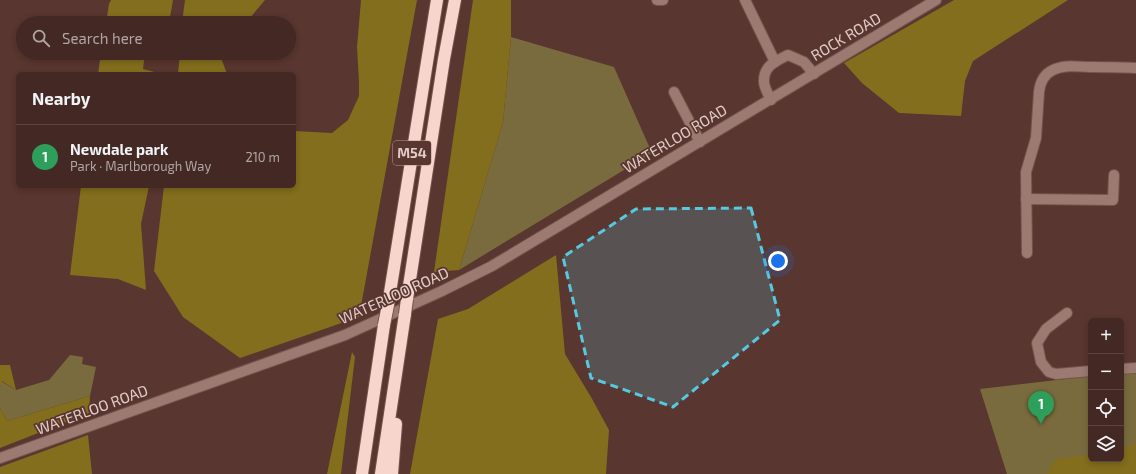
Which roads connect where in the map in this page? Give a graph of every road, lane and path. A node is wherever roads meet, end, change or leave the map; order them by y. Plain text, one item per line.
1 (437, 0) edge
2 (455, 0) edge
3 (657, 0) edge
4 (663, 0) edge
5 (745, 0) edge
6 (936, 0) edge
7 (775, 62) junction
8 (1136, 68) edge
9 (814, 74) junction
10 (674, 92) dead end
11 (771, 100) junction
12 (700, 142) junction
13 (1114, 176) dead end
14 (1026, 199) junction
15 (1027, 253) dead end
16 (1067, 313) dead end
17 (404, 320) junction
18 (1136, 368) edge
19 (1124, 369) edge
20 (1088, 371) edge
21 (369, 426) junction
22 (0, 458) edge
23 (359, 474) edge
24 (362, 474) edge
25 (381, 474) edge
26 (392, 474) edge

1 - 21 highway, M54, bridge
2 - 17 highway, M54, bridge
3 - 4 street
5 - 7 street
6 - 9 street, ROCK ROAD
7 - 9 street
7 - 11 street
8 - 14 street
9 - 11 street, ROCK ROAD
10 - 12 street
11 - 12 street, WATERLOO ROAD
12 - 22 street, WATERLOO ROAD
13 - 14 street
14 - 15 street
16 - 20 street
17 - 25 highway, M54
17 - 26 highway, M54
18 - 19 street
21 - 23 highway, M54
21 - 24 highway, M54

